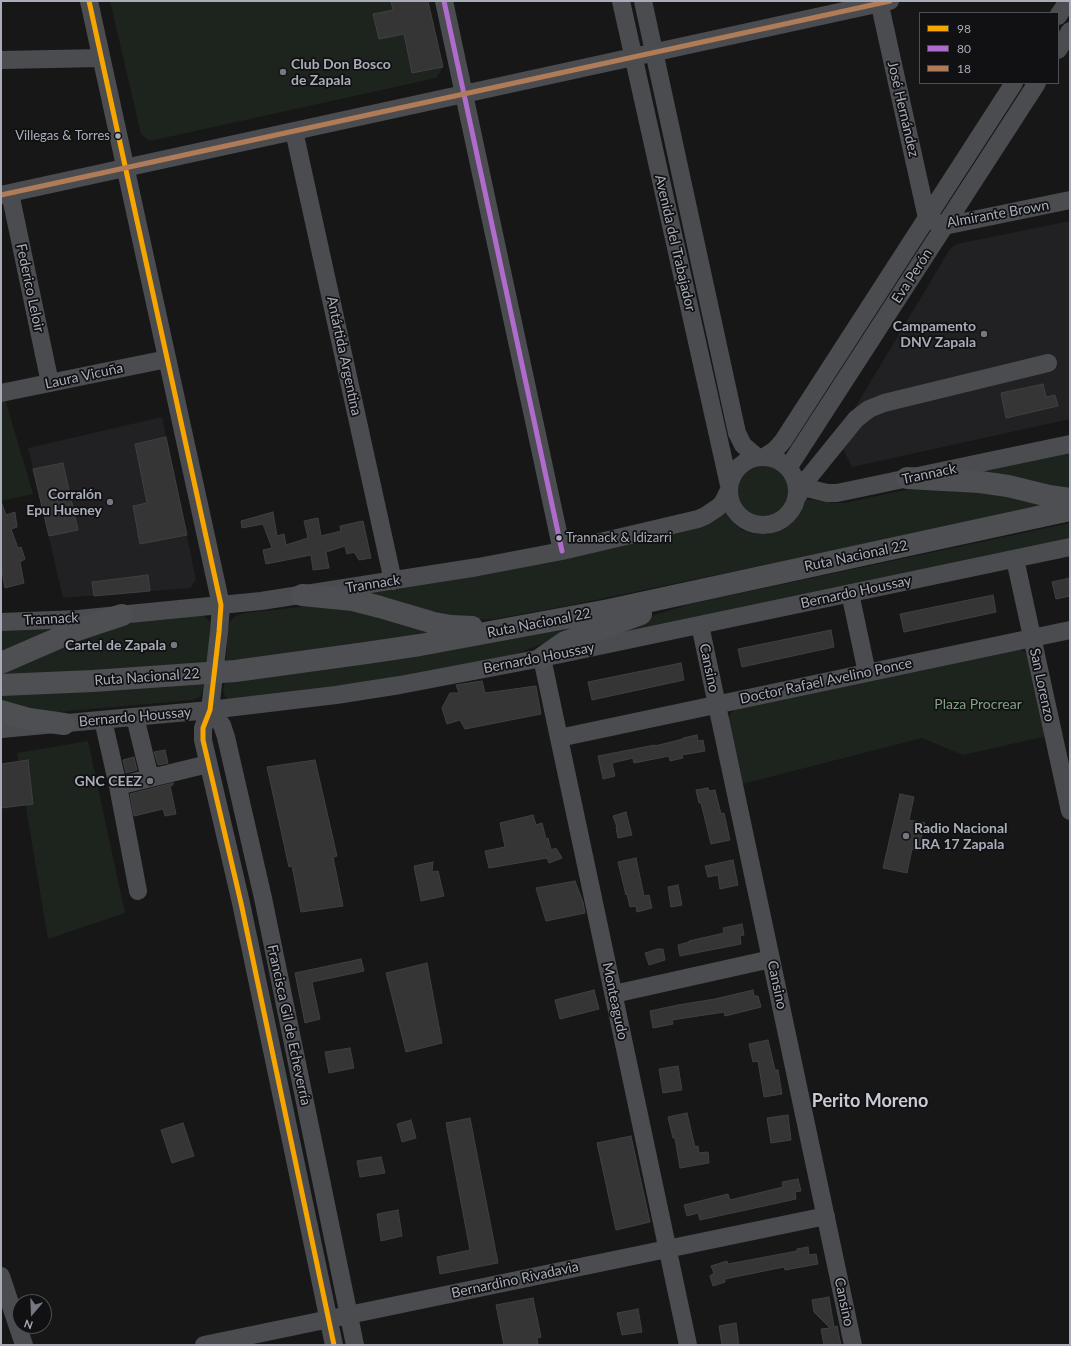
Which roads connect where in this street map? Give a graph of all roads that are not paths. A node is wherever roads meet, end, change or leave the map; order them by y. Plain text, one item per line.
1 (88, 1) edge
2 (444, 1) edge
3 (622, 1) edge
4 (643, 1) edge
5 (1068, 1) edge
6 (883, 2) edge
7 (1059, 14) edge
8 (1070, 31) edge
9 (1059, 48) edge
10 (654, 52) junction
11 (633, 56) junction
12 (101, 58) junction
13 (1, 60) edge
14 (1013, 84) edge
15 (1036, 84) edge
16 (464, 94) junction
17 (294, 131) junction
18 (125, 168) junction
19 (6, 194) edge
20 (1070, 200) edge
21 (927, 218) junction
22 (944, 226) junction
23 (167, 359) junction
24 (1048, 363) dead end
25 (50, 383) junction
26 (1, 393) edge
27 (1070, 444) edge
28 (761, 457) junction
29 (907, 478) junction
30 (795, 482) junction
31 (728, 488) junction
32 (1070, 499) edge
33 (1070, 510) edge
34 (1070, 547) edge
35 (562, 550) junction
36 (1015, 559) junction
37 (393, 581) junction
38 (850, 593) junction
39 (302, 595) junction
40 (674, 595) junction
41 (221, 606) junction
42 (122, 615) junction
43 (549, 621) junction
44 (1, 622) edge
45 (700, 624) junction
46 (1070, 630) edge
47 (1032, 638) junction
48 (542, 658) junction
49 (1, 663) edge
50 (214, 672) junction
51 (867, 673) junction
52 (1, 684) edge
53 (717, 704) junction
54 (210, 710) junction
55 (1, 712) edge
56 (135, 717) junction
57 (104, 720) junction
58 (64, 724) junction
59 (1, 729) edge
60 (559, 738) junction
61 (208, 764) junction
62 (150, 778) junction
63 (118, 786) junction
64 (1070, 811) edge
65 (138, 891) dead end
66 (263, 898) junction
67 (241, 903) junction
68 (771, 959) junction
69 (614, 994) junction
70 (826, 1216) junction
71 (668, 1249) junction
72 (1, 1276) edge
73 (349, 1315) junction
74 (328, 1319) junction
75 (24, 1345) edge
76 (204, 1345) edge
77 (334, 1345) edge
78 (355, 1345) edge
79 (688, 1345) edge
80 (853, 1345) edge

1 - 12 street, Francisca Gil de Echeverría
2 - 16 street
3 - 11 street, Avenida del Trabajador
4 - 10 street, Avenida del Trabajador
5 - 7 street
6 - 10 street
6 - 21 street, José Hernández
8 - 9 street
10 - 11 street
10 - 28 street, Avenida del Trabajador
11 - 16 street
11 - 31 street, Avenida del Trabajador
12 - 13 street
12 - 18 street, Francisca Gil de Echeverría
14 - 21 street, Eva Perón
15 - 22 street, Eva Perón
16 - 17 street
16 - 35 street
17 - 18 street
17 - 37 street, Antártida Argentina
18 - 19 street
18 - 23 street, Francisca Gil de Echeverría
19 - 25 street, Federico Leloir
20 - 22 street, Almirante Brown
21 - 22 street, Almirante Brown
21 - 28 street, Eva Perón
22 - 30 street, Eva Perón
23 - 25 street, Laura Vicuña
23 - 41 street, Francisca Gil de Echeverría
24 - 30 street
25 - 26 street, Laura Vicuña
27 - 29 street, Trannack
28 - 30 street, Trannack
28 - 31 street, Trannack
29 - 30 street, Trannack
29 - 32 main road
30 - 31 street
31 - 35 street, Trannack
33 - 40 main road, Ruta Nacional 22
34 - 36 street, Bernardo Houssay
35 - 37 street, Trannack
36 - 38 street, Bernardo Houssay
36 - 47 street, San Lorenzo
37 - 39 street, Trannack
38 - 45 street, Bernardo Houssay
38 - 51 street
39 - 41 street, Trannack
39 - 43 main road
40 - 43 main road, Ruta Nacional 22
40 - 48 main road
41 - 42 street, Trannack
41 - 50 street, Francisca Gil de Echeverría
42 - 44 street, Trannack
42 - 49 main road
43 - 50 main road, Ruta Nacional 22
45 - 48 street, Bernardo Houssay
45 - 53 street, Cansino
46 - 47 street, Doctor Rafael Avelino Ponce
47 - 51 street, Doctor Rafael Avelino Ponce
47 - 64 street, San Lorenzo
48 - 54 street, Bernardo Houssay
48 - 60 street, Monteagudo
50 - 52 main road, Ruta Nacional 22
50 - 54 street, Francisca Gil de Echeverría
51 - 53 street, Doctor Rafael Avelino Ponce
53 - 60 street, Doctor Rafael Avelino Ponce
53 - 68 street, Cansino
54 - 56 street, Bernardo Houssay
54 - 61 street, Francisca Gil de Echeverría
54 - 66 street, Francisca Gil de Echeverría
55 - 58 main road
56 - 57 street, Bernardo Houssay
56 - 62 street
57 - 58 street, Bernardo Houssay
57 - 63 street
58 - 59 street, Bernardo Houssay
60 - 69 street, Monteagudo
61 - 62 street
61 - 67 street, Francisca Gil de Echeverría
62 - 63 street
63 - 65 street
66 - 67 street
66 - 73 street, Francisca Gil de Echeverría
67 - 74 street, Francisca Gil de Echeverría
68 - 69 street
68 - 70 street, Cansino
69 - 71 street, Monteagudo
70 - 71 street, Bernardino Rivadavia
70 - 80 street, Cansino
71 - 73 street, Bernardino Rivadavia
71 - 79 street, Monteagudo
72 - 75 street
73 - 74 street, Bernardino Rivadavia
73 - 78 street, Francisca Gil de Echeverría
74 - 76 street, Bernardino Rivadavia
74 - 77 street, Francisca Gil de Echeverría

